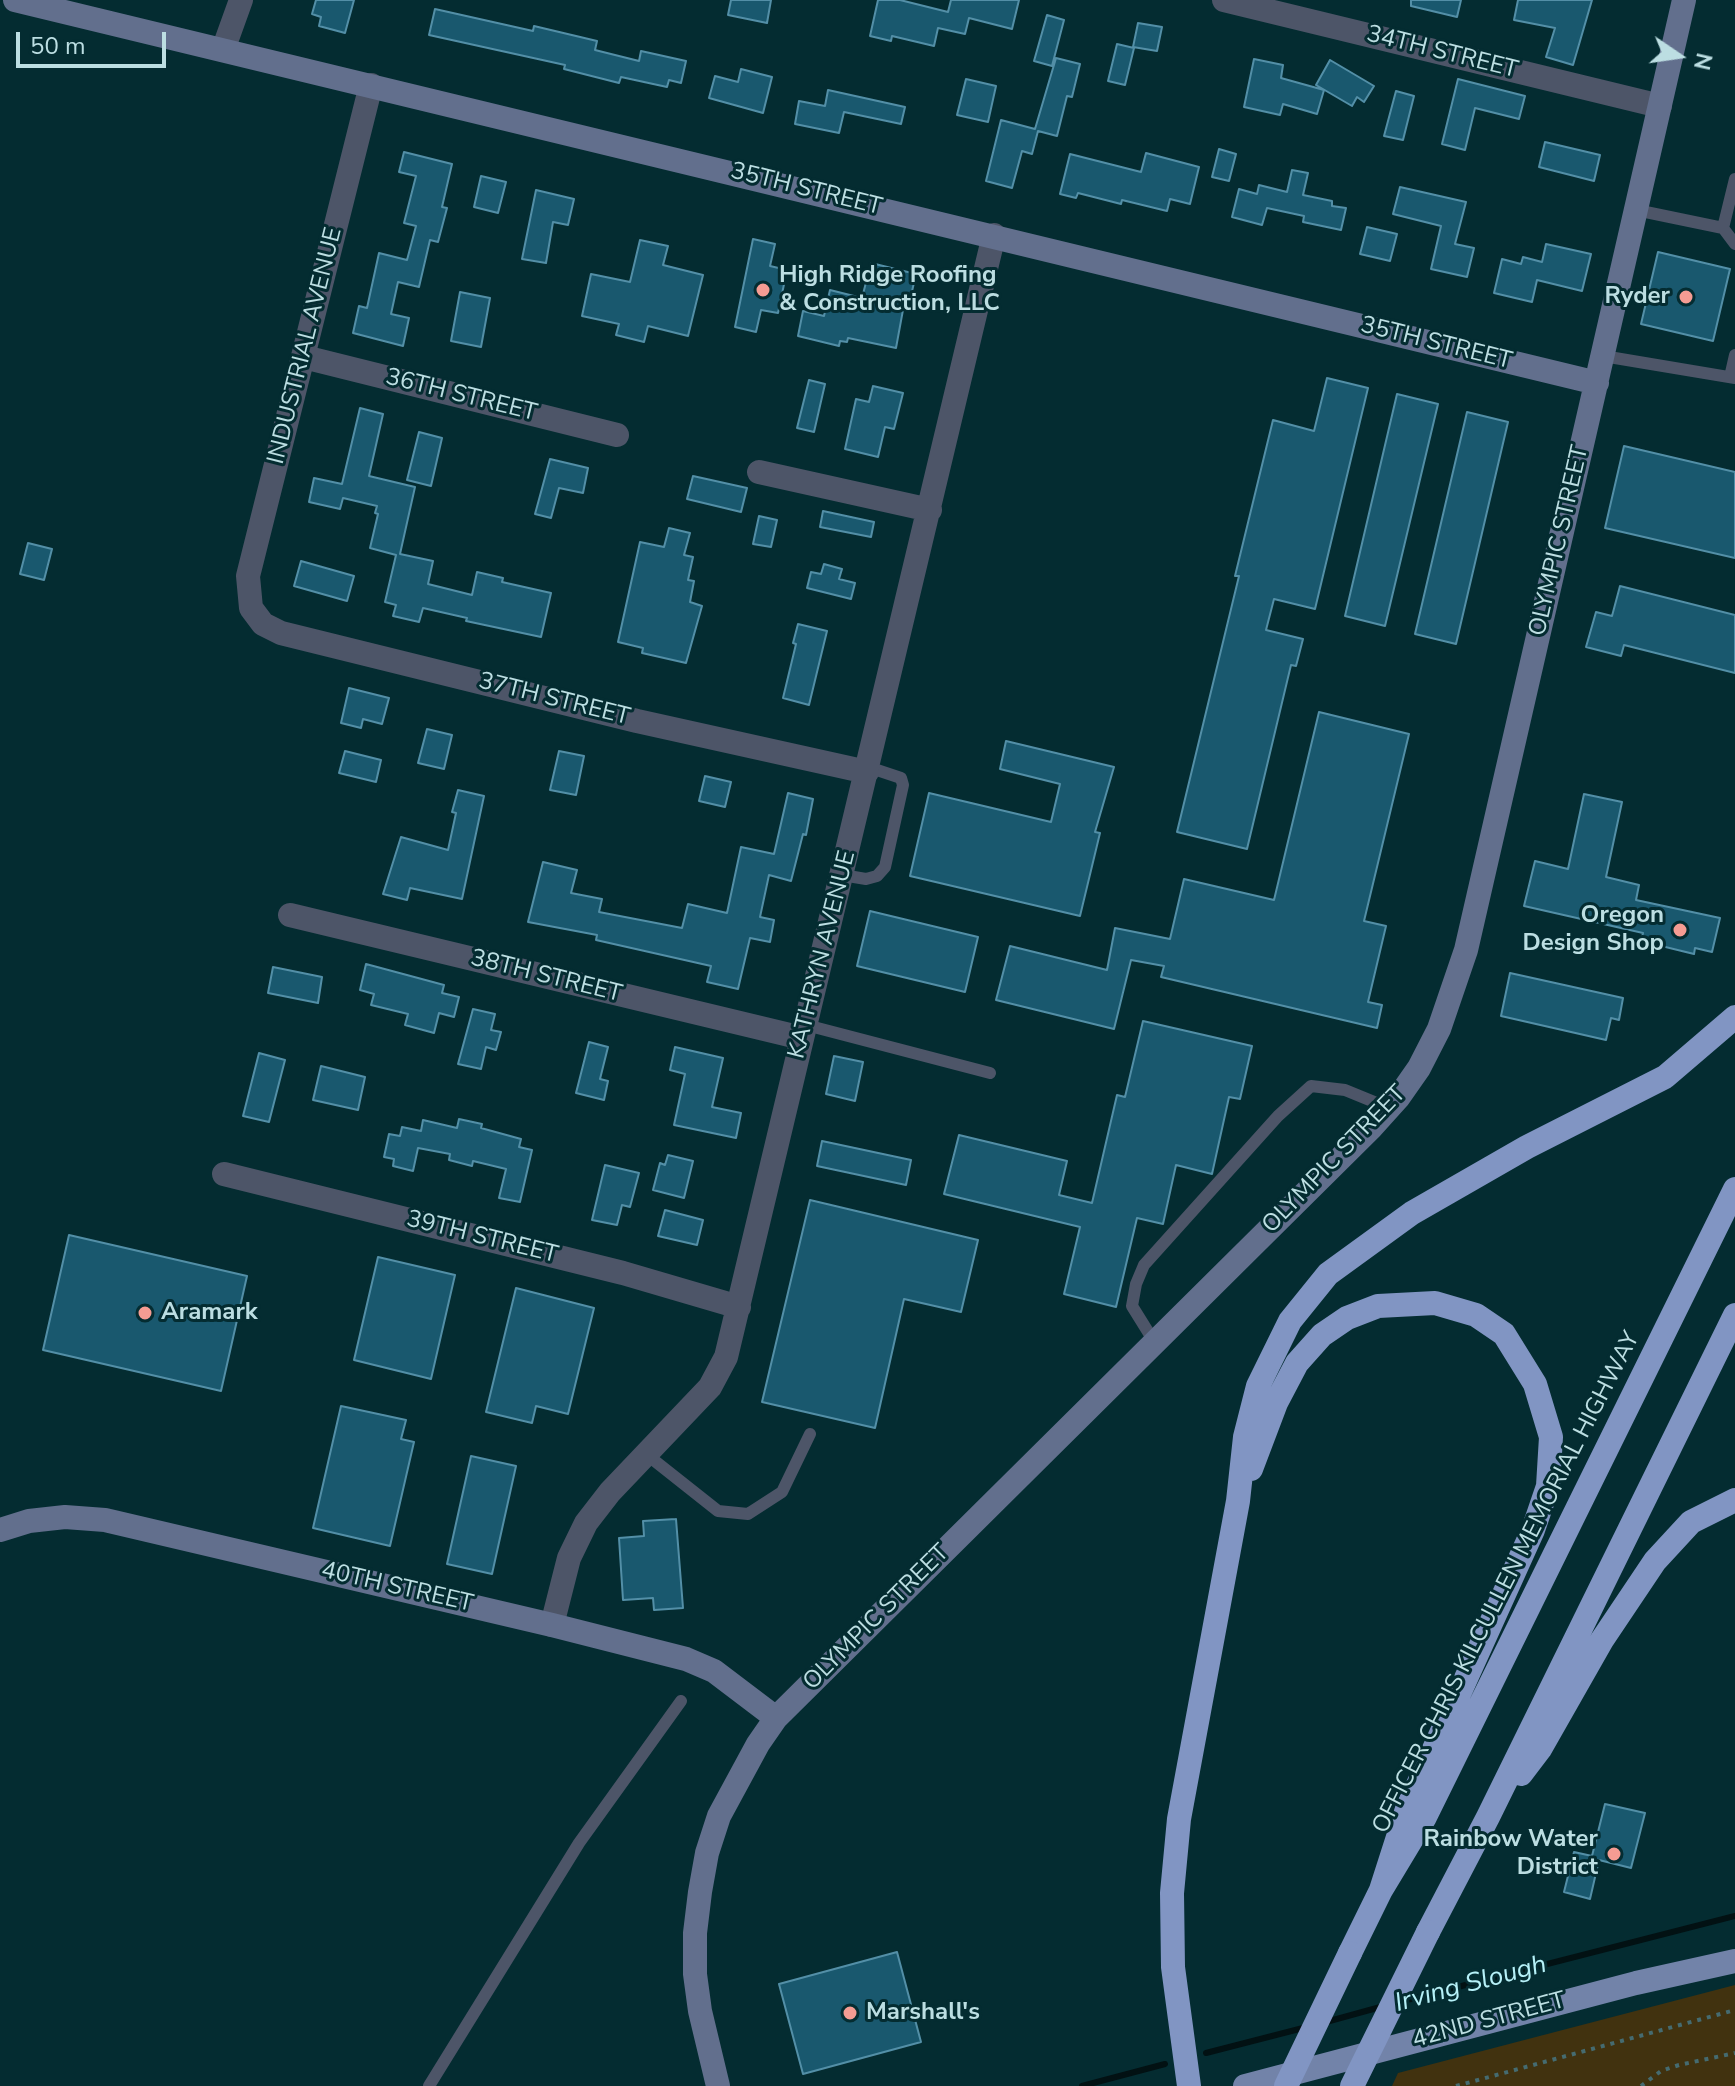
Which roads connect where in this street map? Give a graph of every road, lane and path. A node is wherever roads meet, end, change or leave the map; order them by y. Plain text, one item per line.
1 (15, 0) edge
2 (241, 0) edge
3 (1224, 0) edge
4 (1684, 0) edge
5 (223, 50) junction
6 (371, 85) junction
7 (1660, 106) junction
8 (1735, 179) edge
9 (1636, 210) junction
10 (1723, 228) junction
11 (994, 235) junction
12 (1735, 244) edge
13 (1735, 355) edge
14 (1603, 356) junction
15 (304, 357) junction
16 (1732, 378) edge
17 (1597, 383) junction
18 (617, 435) dead end
19 (759, 472) dead end
20 (930, 510) junction
21 (251, 608) joint
22 (868, 770) junction
23 (842, 875) junction
24 (290, 915) dead end
25 (1735, 1017) edge
26 (804, 1032) junction
27 (990, 1073) dead end
28 (1389, 1108) junction
29 (224, 1174) dead end
30 (1735, 1189) edge
31 (739, 1307) junction
32 (1735, 1315) edge
33 (1155, 1343) junction
34 (810, 1434) dead end
35 (646, 1454) junction
36 (1735, 1500) edge
37 (1238, 1501) junction
38 (0, 1530) edge
39 (552, 1625) junction
40 (681, 1701) dead end
41 (776, 1718) junction
42 (1488, 1817) junction
43 (1381, 1890) junction
44 (1735, 1961) edge
45 (1735, 2010) edge
46 (1735, 2053) edge
47 (429, 2086) edge
48 (718, 2086) edge
49 (1189, 2086) edge
50 (1245, 2086) edge
51 (1286, 2086) edge
52 (1352, 2086) edge
53 (1456, 2086) edge
54 (1641, 2086) edge

1 - 5 street, 35TH STREET
2 - 5 street
3 - 7 street, 34TH STREET
4 - 7 street, OLYMPIC STREET
5 - 6 street, 35TH STREET
6 - 11 street, 35TH STREET
6 - 15 street, INDUSTRIAL AVENUE
7 - 9 street, OLYMPIC STREET
8 - 10 lane
9 - 10 lane
9 - 14 street, OLYMPIC STREET
10 - 12 lane
11 - 17 street, 35TH STREET
11 - 20 street, KATHRYN AVENUE
13 - 16 lane
14 - 16 lane
14 - 17 street, OLYMPIC STREET
15 - 18 street, 36TH STREET
15 - 21 street, INDUSTRIAL AVENUE
17 - 28 street, OLYMPIC STREET
19 - 20 street
20 - 22 street, KATHRYN AVENUE
21 - 22 street, 37TH STREET
22 - 23 street, KATHRYN AVENUE
22 - 23 lane
23 - 26 street, KATHRYN AVENUE
24 - 26 street, 38TH STREET
25 - 37 highway
26 - 27 lane
26 - 31 street, KATHRYN AVENUE
28 - 33 street, OLYMPIC STREET
28 - 33 lane
29 - 31 street, 39TH STREET
30 - 43 highway, OFFICER CHRIS KILCULLEN MEMORIAL HIGHWAY
31 - 35 street, KATHRYN AVENUE
32 - 42 highway
33 - 41 street, OLYMPIC STREET
34 - 35 lane
35 - 39 street, KATHRYN AVENUE
36 - 42 highway
37 - 43 highway
37 - 49 highway
38 - 39 street, 40TH STREET
39 - 41 street, 40TH STREET
40 - 47 lane
41 - 48 street, OLYMPIC STREET
42 - 52 highway, bridge
43 - 51 highway, OFFICER CHRIS KILCULLEN MEMORIAL HIGHWAY, bridge
44 - 50 main road, 42ND STREET
45 - 53 path
46 - 54 path

